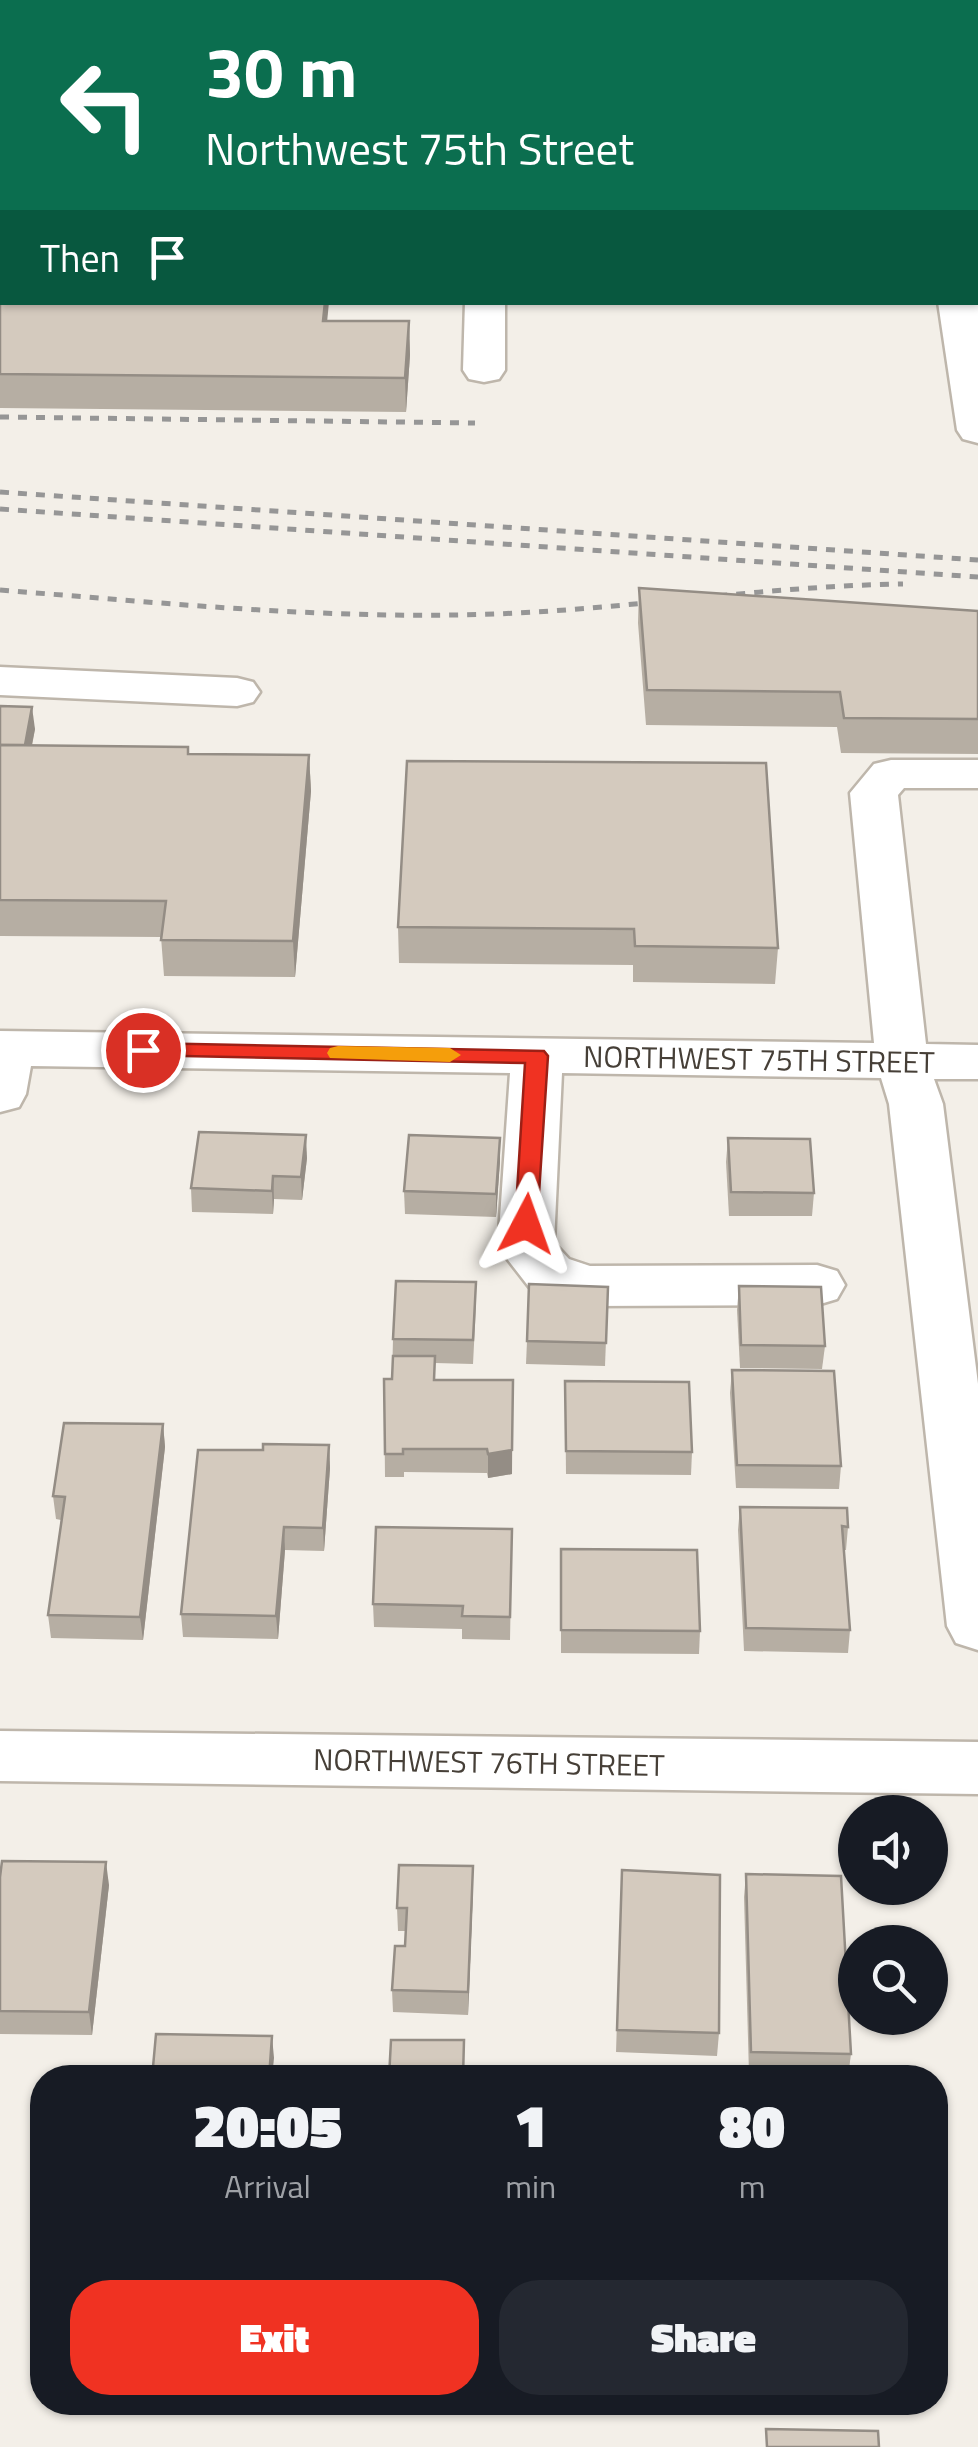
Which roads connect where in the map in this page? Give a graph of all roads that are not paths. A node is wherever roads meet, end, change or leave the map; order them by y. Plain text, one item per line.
1 (485, 305) edge
2 (958, 305) edge
3 (484, 370) dead end
4 (978, 430) edge
5 (0, 682) edge
6 (237, 692) dead end
7 (978, 774) edge
8 (537, 1056) junction
9 (902, 1061) junction
10 (978, 1062) edge
11 (2, 1063) edge
12 (817, 1285) edge
13 (978, 1626) edge
14 (0, 1756) edge
15 (978, 1768) edge

1 - 3 street
2 - 4 street
5 - 6 street
7 - 9 street
8 - 9 street, NORTHWEST 75TH STREET
8 - 11 street, NORTHWEST 75TH STREET
8 - 12 street
9 - 10 street, NORTHWEST 75TH STREET
9 - 13 street
14 - 15 street, NORTHWEST 76TH STREET

